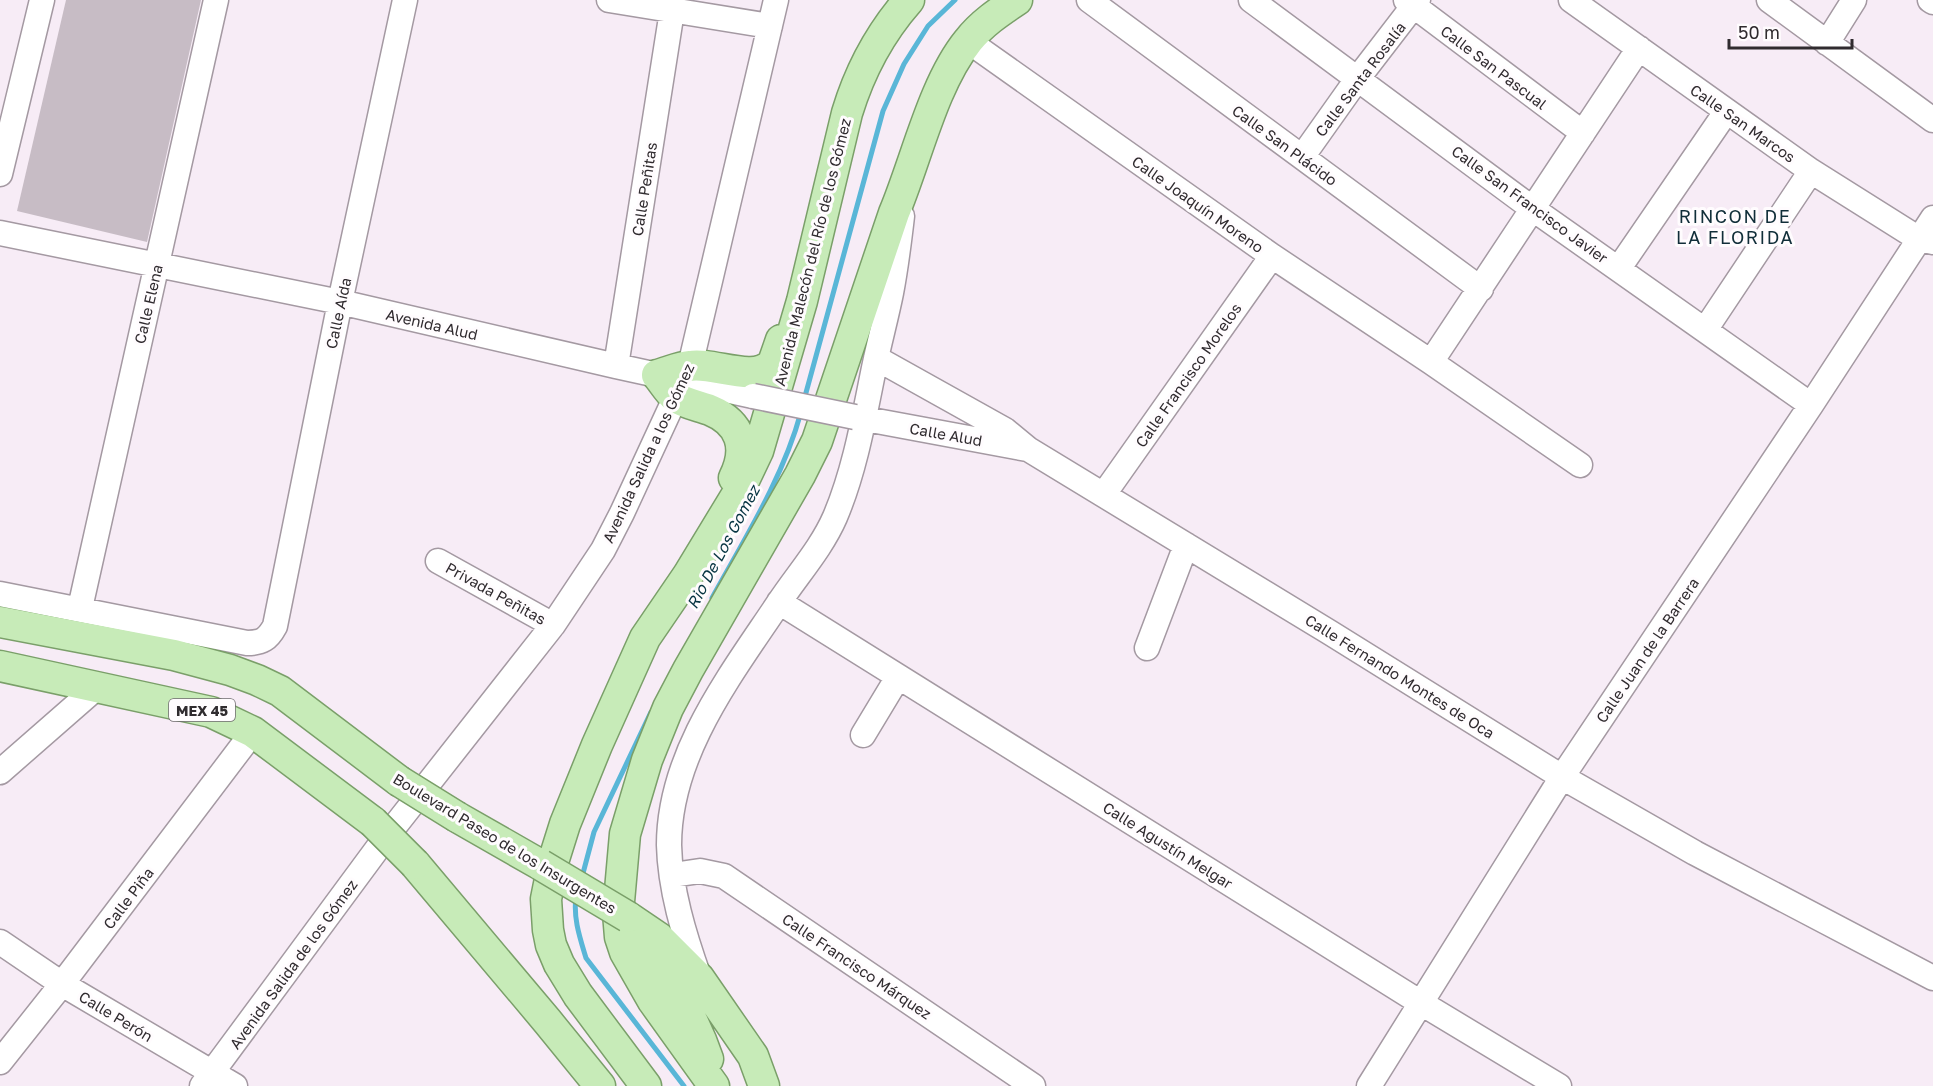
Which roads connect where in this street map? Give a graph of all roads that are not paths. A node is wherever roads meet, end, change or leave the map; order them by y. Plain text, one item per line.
1 (42, 0) edge
2 (216, 0) edge
3 (405, 0) edge
4 (609, 0) edge
5 (776, 0) edge
6 (909, 0) edge
7 (1017, 0) edge
8 (1089, 0) edge
9 (1251, 0) edge
10 (1571, 0) edge
11 (1769, 0) edge
12 (1854, 0) edge
13 (1413, 2) edge
14 (672, 11) junction
15 (770, 26) junction
16 (968, 41) junction
17 (1827, 43) junction
18 (1639, 48) junction
19 (1359, 78) junction
20 (1726, 112) junction
21 (1933, 120) edge
22 (1583, 134) junction
23 (1302, 158) junction
24 (833, 170) junction
25 (1811, 171) junction
26 (0, 174) edge
27 (908, 181) junction
28 (1533, 209) junction
29 (1933, 218) edge
30 (0, 233) edge
31 (1926, 241) edge
32 (1272, 256) junction
33 (156, 266) junction
34 (1619, 268) junction
35 (1481, 289) junction
36 (340, 302) junction
37 (1705, 330) junction
38 (876, 358) junction
39 (1431, 362) junction
40 (616, 366) junction
41 (677, 380) junction
42 (1811, 405) junction
43 (859, 418) junction
44 (1028, 449) junction
45 (1580, 465) dead end
46 (1104, 494) junction
47 (1186, 544) junction
48 (438, 561) dead end
49 (0, 594) edge
50 (779, 602) junction
51 (80, 609) junction
52 (0, 622) edge
53 (554, 625) junction
54 (86, 637) junction
55 (645, 638) junction
56 (1147, 648) dead end
57 (0, 658) edge
58 (0, 666) edge
59 (898, 677) junction
60 (96, 688) junction
61 (253, 732) junction
62 (863, 735) dead end
63 (0, 772) edge
64 (1562, 777) junction
65 (378, 832) junction
66 (673, 875) junction
67 (631, 918) junction
68 (0, 942) edge
69 (699, 978) junction
70 (1933, 978) edge
71 (62, 984) junction
72 (1421, 1003) junction
73 (0, 1062) edge
74 (207, 1080) edge
75 (235, 1086) edge
76 (600, 1086) edge
77 (646, 1086) edge
78 (715, 1086) edge
79 (764, 1086) edge
80 (1033, 1086) edge
81 (1369, 1086) edge
82 (1558, 1086) edge

1 - 26 street
2 - 33 street, Calle Elena
3 - 36 street, Calle Aída
4 - 14 street
5 - 15 street, Avenida Salida a los Gómez
6 - 24 main road, Avenida Malecón del Río de los Gómez
7 - 16 main road
8 - 23 street, Calle San Plácido
9 - 19 street, Calle San Francisco Javier
10 - 18 street, Calle San Marcos
11 - 17 street
12 - 17 street
13 - 19 street, Calle Santa Rosalía
13 - 22 street, Calle San Pascual
14 - 15 street
14 - 40 street, Calle Peñitas
15 - 41 street, Avenida Salida a los Gómez
16 - 27 main road
16 - 32 street, Calle Joaquín Moreno
17 - 21 street
18 - 20 street, Calle San Marcos
18 - 22 street
19 - 23 street, Calle Santa Rosalía
19 - 28 street, Calle San Francisco Javier
20 - 25 street, Calle San Marcos
20 - 34 street
22 - 28 street
23 - 35 street, Calle San Plácido
24 - 41 main road
24 - 55 main road, Avenida Malecón del Río de los Gómez
25 - 31 street, Calle San Marcos
25 - 37 street
27 - 38 street
27 - 78 main road
28 - 34 street, Calle San Francisco Javier
28 - 35 street
29 - 31 street, Calle Juan de la Barrera
30 - 33 street, Avenida Alud
31 - 42 street, Calle Juan de la Barrera
32 - 39 street, Calle Joaquín Moreno
32 - 46 street, Calle Francisco Morelos
33 - 36 street, Avenida Alud
33 - 51 street, Calle Elena
34 - 37 street, Calle San Francisco Javier
35 - 39 street
36 - 40 street, Avenida Alud
36 - 51 street, Calle Aída
37 - 42 street, Calle San Francisco Javier
38 - 43 street
38 - 44 street, Calle Fernando Montes de Oca
39 - 45 street, Calle Joaquín Moreno
40 - 41 street, Avenida Alud
41 - 43 street, Avenida Alud, bridge
41 - 53 street, Avenida Salida a los Gómez
41 - 55 main road
42 - 64 street, Calle Juan de la Barrera
43 - 44 street, Calle Alud
43 - 50 street
44 - 46 street, Calle Fernando Montes de Oca
46 - 47 street, Calle Fernando Montes de Oca
47 - 56 street
47 - 64 street, Calle Fernando Montes de Oca
48 - 53 street, Privada Peñitas
49 - 51 street
50 - 59 street, Calle Agustín Melgar
50 - 66 street
52 - 54 main road, Boulevard Paseo de los Insurgentes
53 - 65 street, Avenida Salida a los Gómez
54 - 57 main road
54 - 67 main road, Boulevard Paseo de los Insurgentes, bridge
55 - 77 main road, Avenida Malecón del Río de los Gómez
58 - 60 main road, MEX 45
59 - 62 street
59 - 72 street, Calle Agustín Melgar
60 - 61 main road, MEX 45
60 - 63 street
61 - 65 main road, MEX 45
61 - 71 street, Calle Piña
64 - 70 street, Calle Fernando Montes de Oca
64 - 72 street, Calle Juan de la Barrera
65 - 74 street, Avenida Salida de los Gómez
65 - 76 main road, MEX 45, bridge
66 - 69 street
66 - 80 street, Calle Francisco Márquez
67 - 69 main road, Boulevard Paseo de los Insurgentes
67 - 78 main road
68 - 71 street, Calle Perón
69 - 79 main road
71 - 73 street, Calle Piña
71 - 74 street, Calle Perón
72 - 81 street, Calle Juan de la Barrera
72 - 82 street, Calle Agustín Melgar
74 - 75 street, Calle Perón

